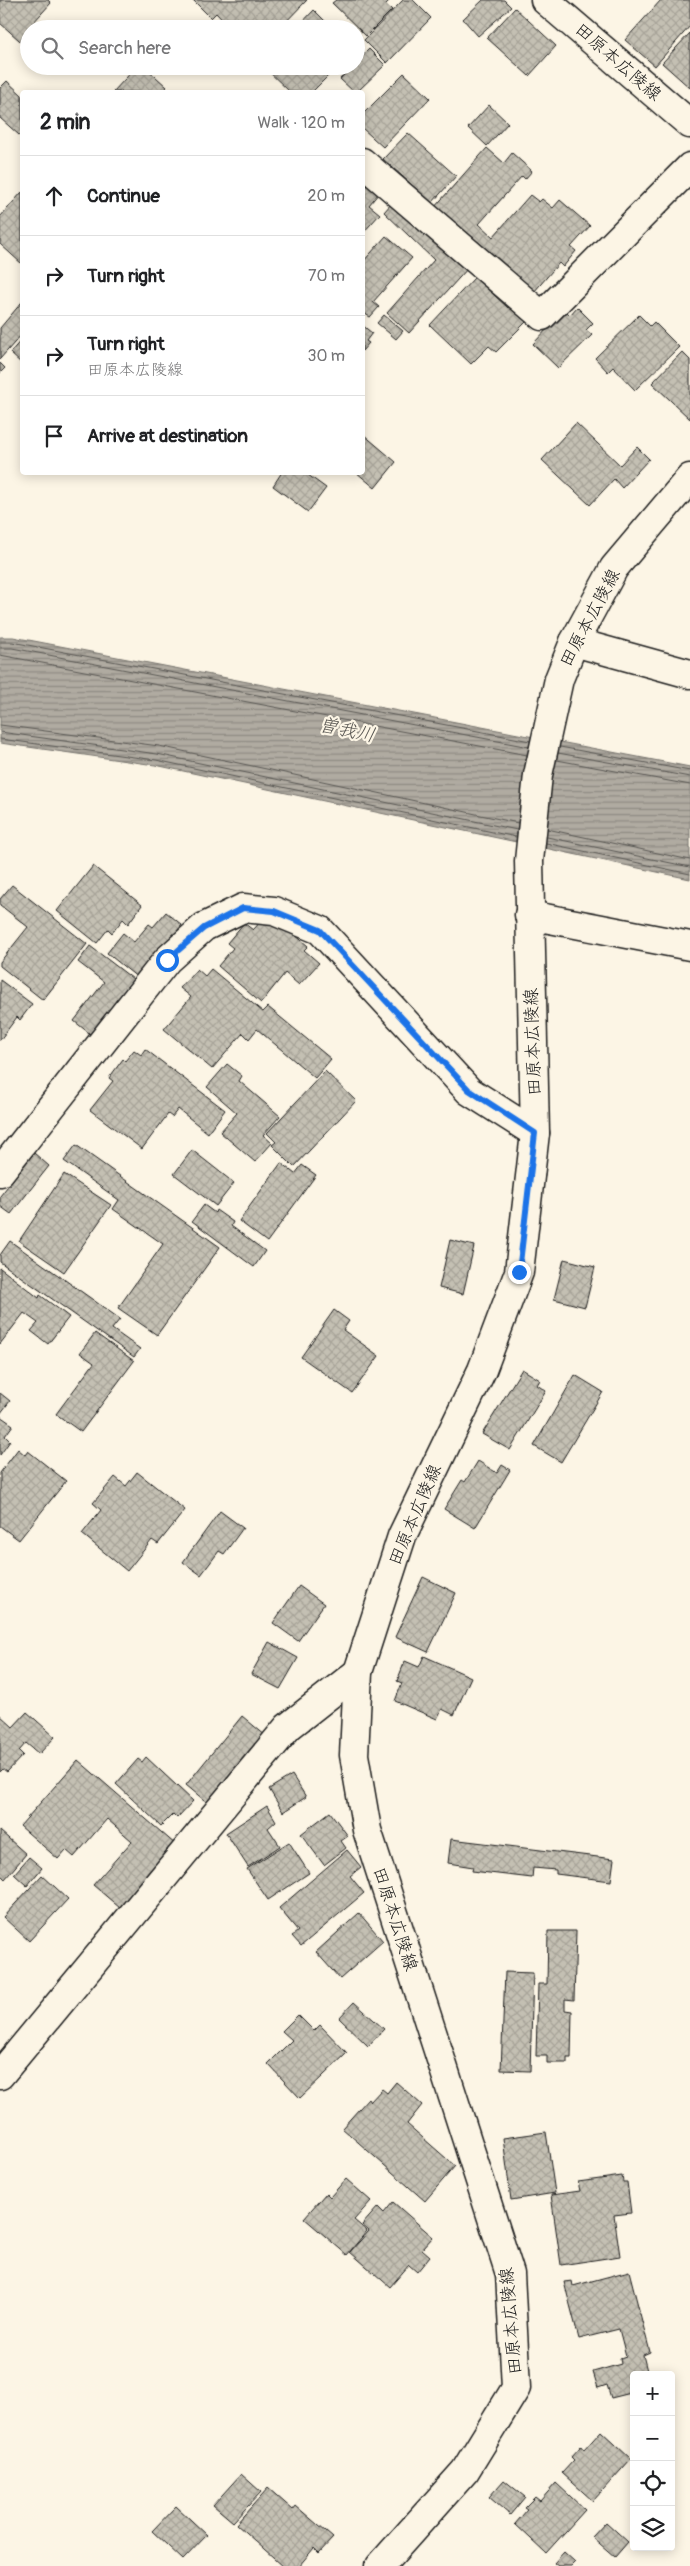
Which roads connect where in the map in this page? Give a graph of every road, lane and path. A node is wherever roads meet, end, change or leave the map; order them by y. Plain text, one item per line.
1 (545, 0) edge
2 (690, 124) edge
3 (365, 165) edge
4 (690, 166) edge
5 (690, 478) edge
6 (574, 642) junction
7 (690, 674) edge
8 (529, 915) junction
9 (690, 946) edge
10 (535, 1133) junction
11 (0, 1172) edge
12 (358, 1672) junction
13 (0, 2075) edge
14 (380, 2566) edge

1 - 2 main road, 田原本広陵線
3 - 4 main road
5 - 6 main road, 田原本広陵線
6 - 7 main road
6 - 8 main road, 田原本広陵線
8 - 9 main road
8 - 10 main road, 田原本広陵線
10 - 11 main road
10 - 12 main road, 田原本広陵線
12 - 13 main road
12 - 14 main road, 田原本広陵線

